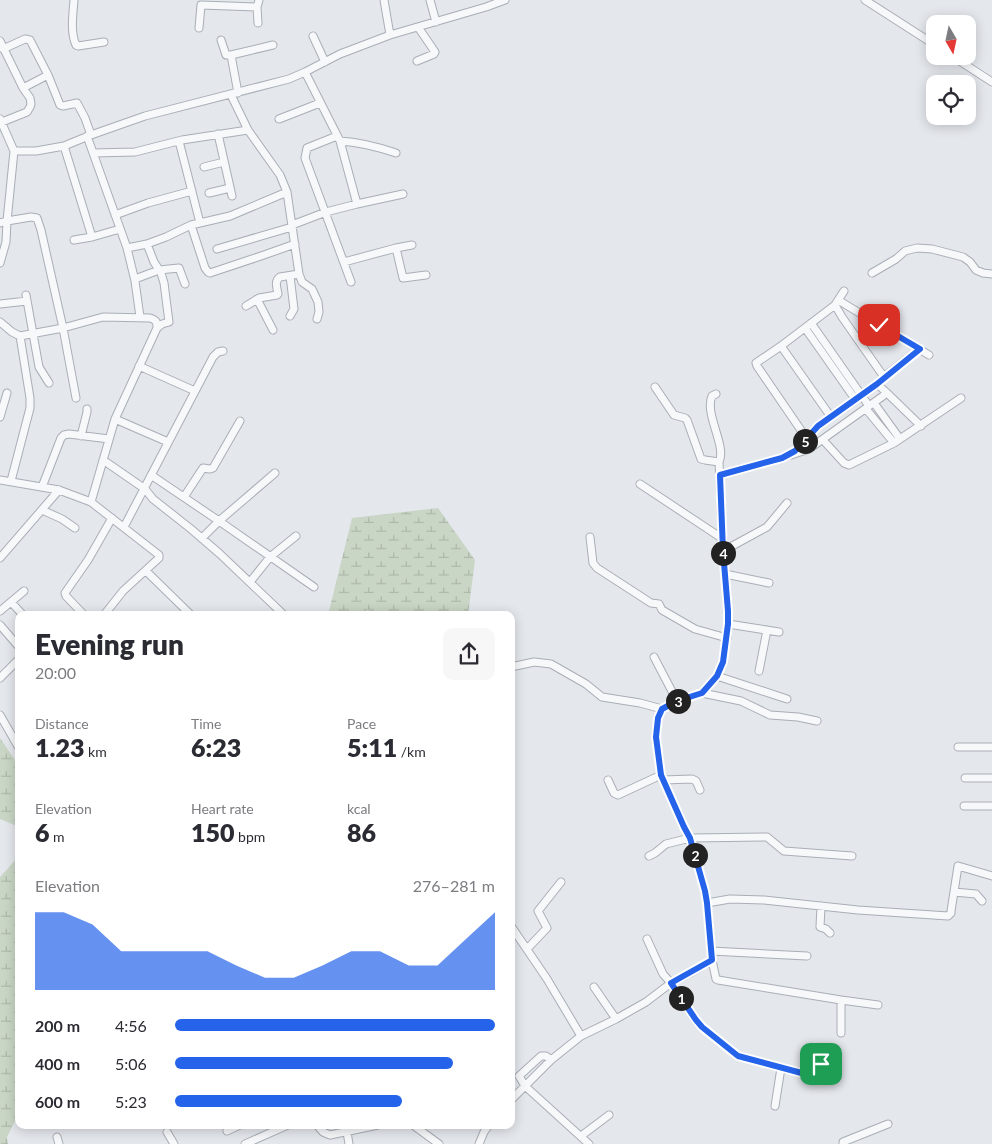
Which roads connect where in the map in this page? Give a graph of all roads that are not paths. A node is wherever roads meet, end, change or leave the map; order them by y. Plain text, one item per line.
1 (74, 0) edge
2 (384, 0) edge
3 (430, 0) edge
4 (505, 0) edge
5 (865, 0) edge
6 (201, 2) edge
7 (227, 3) edge
8 (258, 4) edge
9 (436, 22) junction
10 (258, 23) dead end
11 (418, 27) junction
12 (199, 28) dead end
13 (390, 35) junction
14 (313, 36) dead end
15 (926, 39) edge
16 (221, 40) dead end
17 (0, 41) edge
18 (104, 42) dead end
19 (273, 45) dead end
20 (3, 49) junction
21 (231, 55) junction
22 (417, 61) dead end
23 (325, 62) junction
24 (966, 65) edge
25 (305, 72) junction
26 (48, 75) junction
27 (992, 82) edge
28 (23, 88) junction
29 (234, 94) junction
30 (320, 103) junction
31 (279, 119) dead end
32 (1, 120) edge
33 (248, 130) junction
34 (218, 134) junction
35 (89, 136) junction
36 (338, 138) junction
37 (179, 141) junction
38 (64, 146) junction
39 (14, 151) junction
40 (93, 153) junction
41 (396, 153) dead end
42 (224, 162) junction
43 (204, 167) dead end
44 (230, 188) junction
45 (192, 191) junction
46 (287, 192) junction
47 (209, 193) dead end
48 (403, 194) dead end
49 (232, 196) dead end
50 (357, 204) junction
51 (326, 212) junction
52 (115, 215) junction
53 (4, 222) edge
54 (200, 223) junction
55 (191, 225) junction
56 (292, 226) junction
57 (120, 230) junction
58 (92, 237) junction
59 (74, 240) dead end
60 (147, 244) junction
61 (295, 244) junction
62 (412, 245) dead end
63 (127, 248) junction
64 (396, 248) junction
65 (217, 249) dead end
66 (344, 262) junction
67 (0, 263) edge
68 (160, 270) junction
69 (872, 273) dead end
70 (299, 274) junction
71 (992, 274) edge
72 (426, 275) dead end
73 (290, 276) junction
74 (135, 278) junction
75 (351, 282) dead end
76 (185, 284) dead end
77 (844, 292) dead end
78 (256, 299) junction
79 (837, 303) junction
80 (0, 304) edge
81 (246, 306) dead end
82 (290, 316) dead end
83 (140, 317) junction
84 (317, 319) dead end
85 (0, 322) edge
86 (811, 323) junction
87 (63, 328) junction
88 (157, 328) junction
89 (804, 328) junction
90 (273, 330) dead end
91 (32, 334) junction
92 (20, 336) junction
93 (781, 346) junction
94 (920, 349) junction
95 (222, 351) dead end
96 (929, 354) dead end
97 (139, 366) junction
98 (884, 377) junction
99 (50, 382) dead end
100 (877, 384) junction
101 (655, 387) dead end
102 (195, 392) junction
103 (886, 392) junction
104 (7, 393) dead end
105 (716, 394) dead end
106 (858, 397) junction
107 (76, 398) dead end
108 (961, 398) dead end
109 (870, 406) junction
110 (87, 409) dead end
111 (0, 417) edge
112 (115, 419) junction
113 (828, 419) junction
114 (240, 421) dead end
115 (921, 426) junction
116 (834, 431) junction
117 (81, 436) junction
118 (807, 438) junction
119 (109, 439) junction
120 (823, 440) junction
121 (168, 442) junction
122 (897, 442) junction
123 (787, 455) junction
124 (103, 460) junction
125 (719, 462) junction
126 (275, 473) dead end
127 (151, 475) junction
128 (720, 475) junction
129 (0, 480) edge
130 (10, 481) junction
131 (640, 484) dead end
132 (42, 487) junction
133 (145, 489) junction
134 (59, 490) junction
135 (184, 496) junction
136 (91, 502) junction
137 (787, 503) dead end
138 (42, 510) junction
139 (112, 518) junction
140 (219, 521) junction
141 (124, 527) junction
142 (75, 528) dead end
143 (296, 536) dead end
144 (590, 537) dead end
145 (202, 538) junction
146 (723, 539) junction
147 (723, 551) junction
148 (270, 557) junction
149 (0, 558) edge
150 (146, 571) junction
151 (725, 574) junction
152 (250, 582) junction
153 (769, 582) dead end
154 (314, 587) dead end
155 (24, 592) dead end
156 (11, 602) junction
157 (0, 611) edge
158 (19, 611) edge
159 (80, 611) edge
160 (107, 611) edge
161 (187, 611) edge
162 (280, 611) edge
163 (728, 624) junction
164 (0, 625) edge
165 (767, 630) junction
166 (779, 632) dead end
167 (726, 638) junction
168 (15, 642) edge
169 (654, 657) dead end
170 (15, 663) edge
171 (515, 666) edge
172 (759, 670) dead end
173 (717, 676) junction
174 (0, 678) edge
175 (702, 693) junction
176 (787, 699) dead end
177 (677, 701) junction
178 (662, 709) junction
179 (0, 716) edge
180 (817, 721) dead end
181 (15, 741) edge
182 (958, 747) dead end
183 (992, 747) edge
184 (662, 778) junction
185 (965, 778) dead end
186 (992, 778) edge
187 (608, 780) dead end
188 (700, 790) dead end
189 (964, 806) dead end
190 (992, 806) edge
191 (690, 838) junction
192 (649, 856) dead end
193 (852, 856) dead end
194 (992, 876) edge
195 (561, 882) dead end
196 (954, 892) junction
197 (982, 901) dead end
198 (707, 903) junction
199 (821, 906) junction
200 (515, 932) edge
201 (830, 933) dead end
202 (647, 939) dead end
203 (527, 949) junction
204 (711, 951) junction
205 (807, 956) dead end
206 (712, 960) junction
207 (671, 983) junction
208 (594, 987) dead end
209 (841, 1000) junction
210 (878, 1005) dead end
211 (616, 1019) junction
212 (841, 1033) dead end
213 (581, 1036) junction
214 (551, 1060) junction
215 (821, 1064) dead end
216 (781, 1068) junction
217 (525, 1086) junction
218 (515, 1096) edge
219 (776, 1106) dead end
220 (609, 1115) dead end
221 (888, 1124) dead end
222 (231, 1129) edge
223 (279, 1129) edge
224 (320, 1129) edge
225 (360, 1129) edge
226 (419, 1129) edge
227 (479, 1129) edge
228 (486, 1129) edge
229 (226, 1131) dead end
230 (167, 1132) dead end
231 (347, 1132) junction
232 (482, 1136) junction
233 (581, 1136) junction
234 (174, 1144) edge
235 (245, 1144) edge
236 (349, 1144) edge
237 (439, 1144) edge
238 (479, 1144) edge
239 (589, 1144) edge
240 (843, 1144) edge

1 - 18 street
2 - 13 street
3 - 9 street
4 - 9 street
5 - 15 street
6 - 7 street
6 - 12 street
7 - 8 street
8 - 10 street
9 - 11 street
11 - 13 street
11 - 22 street
13 - 23 street
14 - 23 street
16 - 21 street
17 - 20 street
19 - 21 street
20 - 26 street
20 - 28 street
21 - 29 street
23 - 25 street
24 - 27 street
25 - 29 street
25 - 30 street
26 - 28 street
26 - 35 street
28 - 32 street
29 - 33 street
29 - 35 street
30 - 31 street
30 - 36 street
32 - 39 street
33 - 34 street
33 - 46 street
34 - 37 street
34 - 42 street
35 - 38 street
35 - 40 street
36 - 41 street
36 - 50 street
36 - 51 street
37 - 40 street
37 - 45 street
38 - 39 street
38 - 58 street
39 - 53 street
40 - 52 street
42 - 43 street
42 - 44 street
44 - 47 street
44 - 49 street
45 - 52 street
45 - 54 street
46 - 54 street
46 - 56 street
48 - 50 street
50 - 51 street
51 - 56 street
51 - 66 street
52 - 57 street
53 - 67 street
53 - 87 street
54 - 55 street
55 - 60 street
55 - 61 street
56 - 61 street
56 - 65 street
57 - 58 street
57 - 63 street
58 - 59 street
60 - 63 street
60 - 68 street
61 - 70 street
62 - 64 street
63 - 74 street
64 - 66 street
64 - 72 street
66 - 75 street
68 - 74 street
68 - 76 street
68 - 88 street
69 - 71 street
70 - 73 street
70 - 84 street
73 - 78 street
73 - 82 street
74 - 83 street
77 - 79 street
78 - 81 street
78 - 90 street
79 - 86 street
79 - 94 street
79 - 98 street
80 - 91 street
83 - 87 street
83 - 88 street
85 - 92 street
86 - 89 street
86 - 106 street
87 - 91 street
87 - 107 street
88 - 97 street
89 - 93 street
89 - 106 street
91 - 92 street
91 - 99 street
92 - 130 street
93 - 113 street
93 - 118 street
94 - 96 street
94 - 98 street
95 - 102 street
97 - 102 street
97 - 112 street
98 - 100 street
100 - 103 street
100 - 106 street
101 - 125 street
102 - 121 street
103 - 109 street
103 - 115 street
104 - 111 street
105 - 125 street
106 - 109 street
106 - 113 street
108 - 115 street
109 - 116 street
109 - 122 street
110 - 117 street
112 - 119 street
112 - 121 street
113 - 116 street
113 - 118 street
114 - 135 street
115 - 122 street
116 - 120 street
117 - 119 street
117 - 132 street
118 - 123 street
119 - 124 street
120 - 122 street
120 - 123 street
121 - 127 street
123 - 128 street
124 - 133 street
124 - 136 street
125 - 128 street
126 - 140 street
127 - 133 street
127 - 135 street
128 - 146 street
129 - 130 street
130 - 132 street
131 - 146 street
132 - 134 street
133 - 141 street
133 - 145 street
134 - 136 street
134 - 138 street
135 - 140 street
136 - 139 street
137 - 147 street
138 - 142 street
138 - 149 street
139 - 141 street
139 - 159 street
140 - 145 street
140 - 148 street
141 - 150 street
143 - 148 street
144 - 167 street
145 - 152 street
146 - 147 street
147 - 151 street
148 - 152 street
148 - 154 street
150 - 160 street
150 - 161 street
151 - 153 street
151 - 163 street
152 - 162 street
155 - 156 street
156 - 157 street
156 - 158 street
163 - 165 street
163 - 167 street
164 - 168 street
165 - 166 street
165 - 172 street
167 - 173 street
169 - 177 street
170 - 174 street
171 - 178 street
173 - 175 street
173 - 176 street
175 - 177 street
175 - 180 street
177 - 178 street
178 - 184 street
179 - 181 street
182 - 183 street
184 - 187 street
184 - 188 street
184 - 191 street
185 - 186 street
189 - 190 street
191 - 192 street
191 - 193 street
191 - 198 street
194 - 196 street
195 - 203 street
196 - 197 street
196 - 199 street
198 - 199 street
198 - 204 street
199 - 201 street
200 - 203 street
202 - 207 street
203 - 213 street
204 - 205 street
204 - 206 street
206 - 207 street
206 - 209 street
207 - 211 street
207 - 216 street
208 - 211 street
209 - 210 street
209 - 212 street
211 - 213 street
213 - 214 street
214 - 217 street
214 - 217 street
215 - 216 street
216 - 219 street
217 - 218 street
217 - 233 street
220 - 233 street
221 - 240 street
222 - 229 street
223 - 235 street
224 - 231 street
225 - 231 street
226 - 237 street
227 - 232 street
228 - 232 street
230 - 234 street
231 - 236 street
232 - 238 street
233 - 239 street

